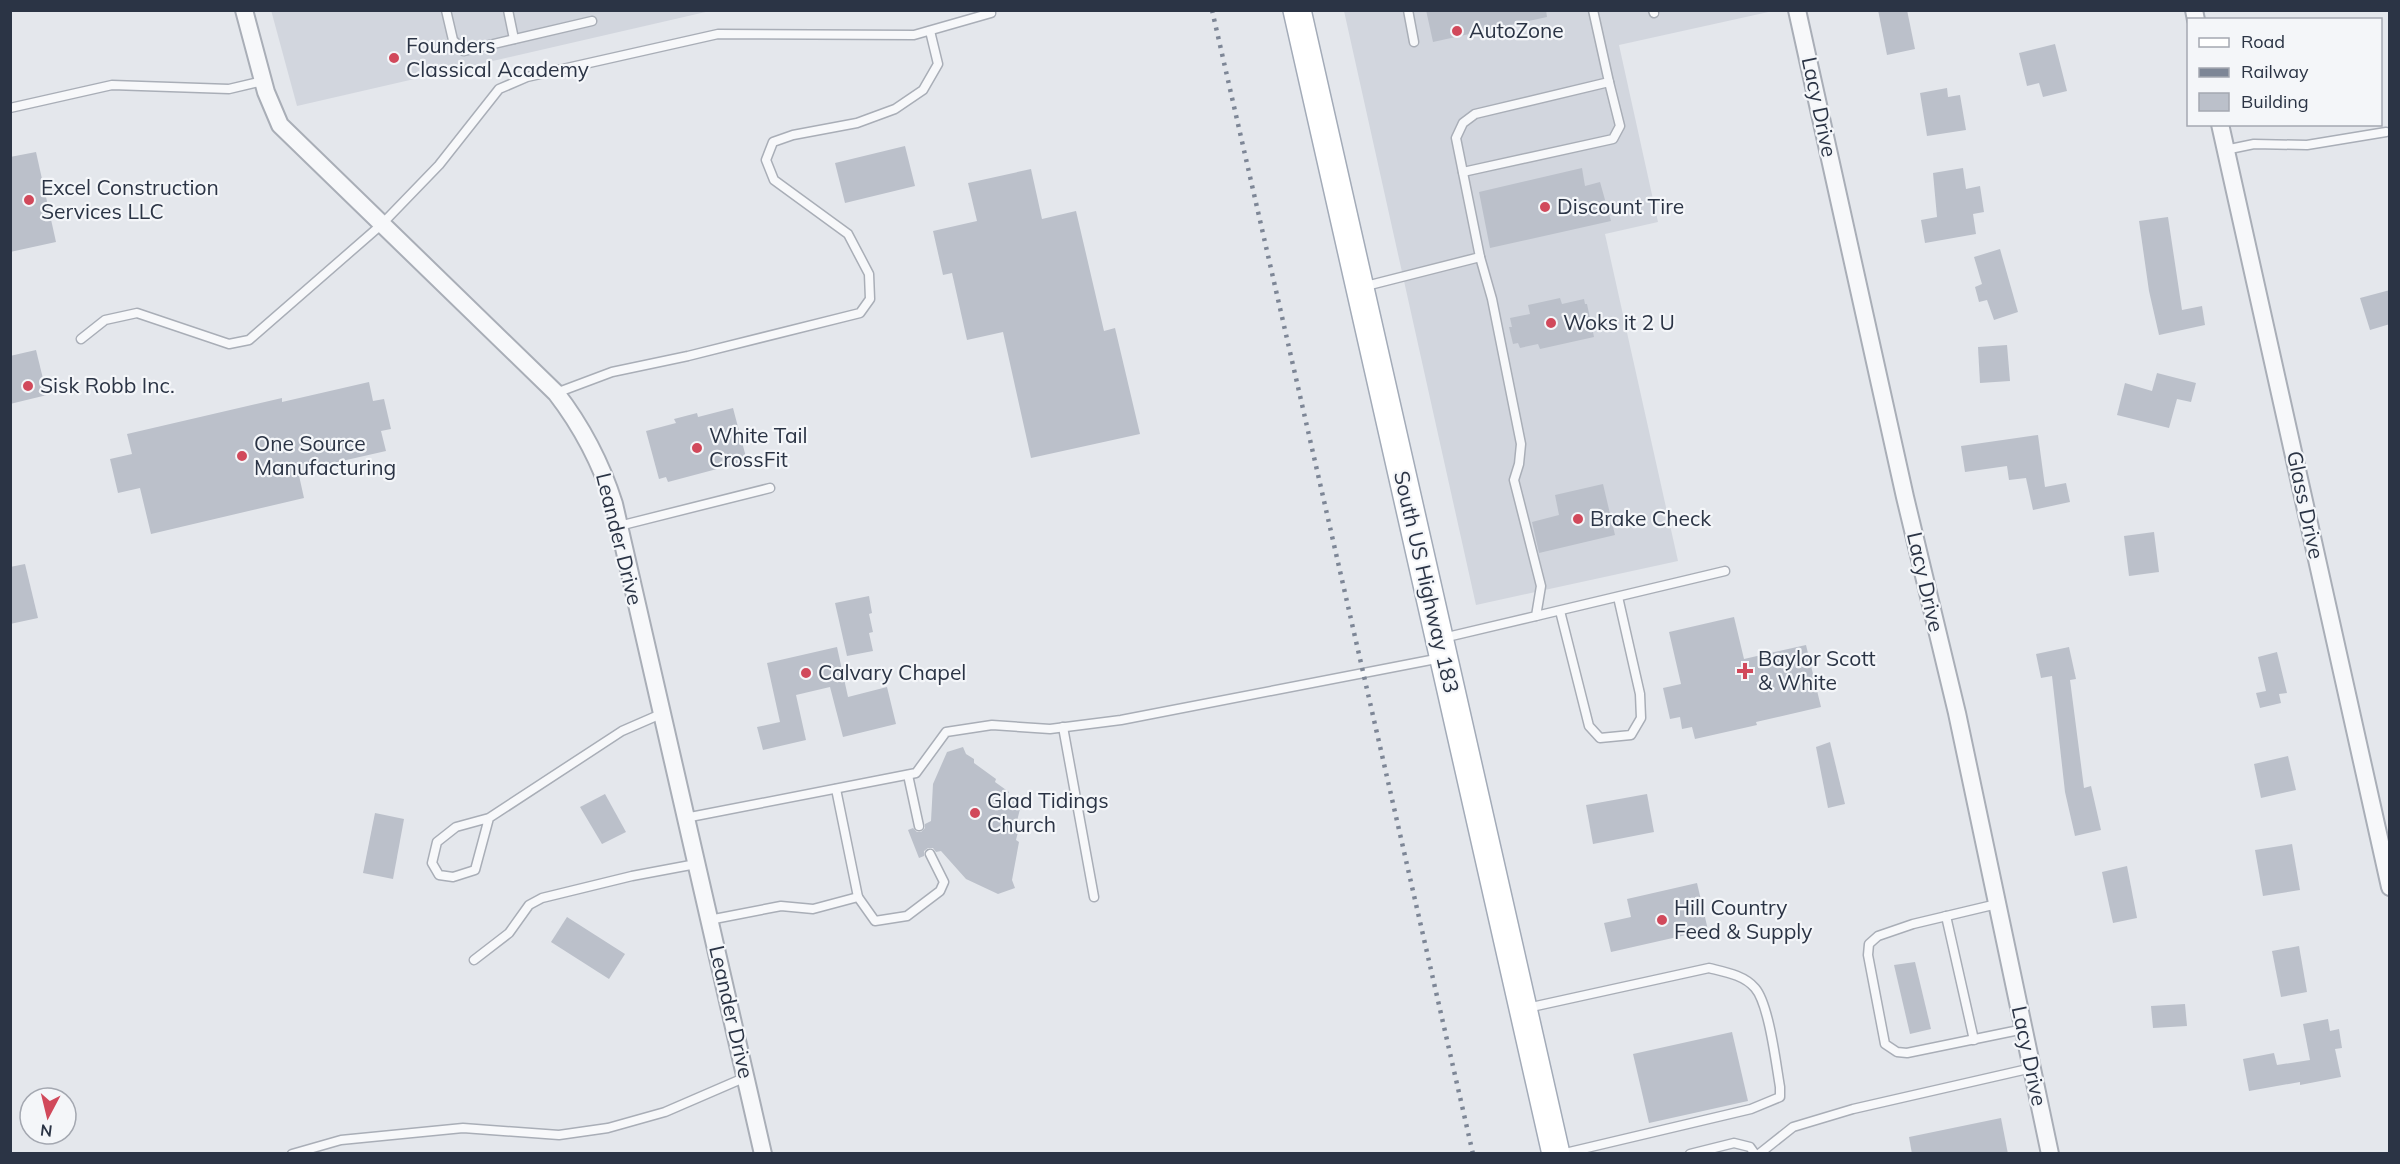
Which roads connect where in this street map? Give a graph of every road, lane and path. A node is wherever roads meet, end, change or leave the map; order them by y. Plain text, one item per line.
1 (244, 10) edge
2 (446, 10) edge
3 (508, 10) edge
4 (1297, 10) edge
5 (1408, 10) edge
6 (1593, 10) edge
7 (1797, 10) edge
8 (992, 12) dead end
9 (592, 21) dead end
10 (930, 31) junction
11 (514, 39) junction
12 (1414, 42) dead end
13 (263, 81) junction
14 (1609, 82) junction
15 (10, 108) edge
16 (2220, 126) edge
17 (2386, 132) dead end
18 (2225, 150) junction
19 (1463, 172) junction
20 (381, 225) junction
21 (1480, 258) junction
22 (1359, 287) junction
23 (81, 339) dead end
24 (556, 393) junction
25 (770, 488) dead end
26 (619, 526) junction
27 (1725, 571) dead end
28 (1618, 597) junction
29 (1560, 611) junction
30 (1536, 616) junction
31 (1442, 648) junction
32 (661, 714) junction
33 (1063, 728) junction
34 (908, 775) junction
35 (836, 789) junction
36 (489, 818) junction
37 (686, 818) junction
38 (919, 826) dead end
39 (930, 854) dead end
40 (696, 864) junction
41 (2390, 887) edge
42 (858, 897) junction
43 (1094, 897) dead end
44 (1997, 904) junction
45 (1946, 916) junction
46 (709, 920) junction
47 (474, 960) dead end
48 (1523, 1009) junction
49 (2024, 1029) junction
50 (1974, 1040) junction
51 (2032, 1068) junction
52 (746, 1077) junction
53 (292, 1154) edge
54 (763, 1154) edge
55 (1556, 1154) edge
56 (1561, 1154) edge
57 (1690, 1154) edge
58 (1757, 1154) edge
59 (2050, 1154) edge

1 - 13 street, Leander Drive
2 - 11 lane
3 - 11 lane
4 - 22 main road, South US Highway 183
5 - 12 lane
6 - 14 lane
7 - 44 street, Lacy Drive
8 - 10 lane
9 - 11 lane
10 - 20 lane
10 - 24 lane
13 - 15 lane
13 - 20 street, Leander Drive
14 - 19 lane
14 - 19 lane
16 - 18 street, Glass Drive
17 - 18 lane
18 - 41 street, Glass Drive
19 - 21 lane
20 - 23 lane
20 - 24 street, Leander Drive
21 - 22 lane
21 - 30 lane
22 - 31 main road, South US Highway 183
24 - 26 street, Leander Drive
25 - 26 lane
26 - 32 street, Leander Drive
27 - 28 lane
28 - 29 lane
28 - 29 lane
29 - 30 lane
30 - 31 lane
31 - 33 lane
31 - 48 main road, South US Highway 183
32 - 36 lane
32 - 37 street, Leander Drive
33 - 34 lane
33 - 43 lane
34 - 35 lane
34 - 38 lane
35 - 37 lane
35 - 42 lane
36 - 36 lane
37 - 40 street, Leander Drive
39 - 42 lane
40 - 46 street, Leander Drive
40 - 47 lane
42 - 46 lane
44 - 45 lane
44 - 49 street, Lacy Drive
45 - 50 lane
45 - 50 lane
46 - 52 street, Leander Drive
48 - 55 main road, South US Highway 183
48 - 56 lane
49 - 50 lane
49 - 51 street, Lacy Drive
51 - 58 lane
51 - 59 street, Lacy Drive
52 - 53 lane
52 - 54 street, Leander Drive
57 - 58 lane

